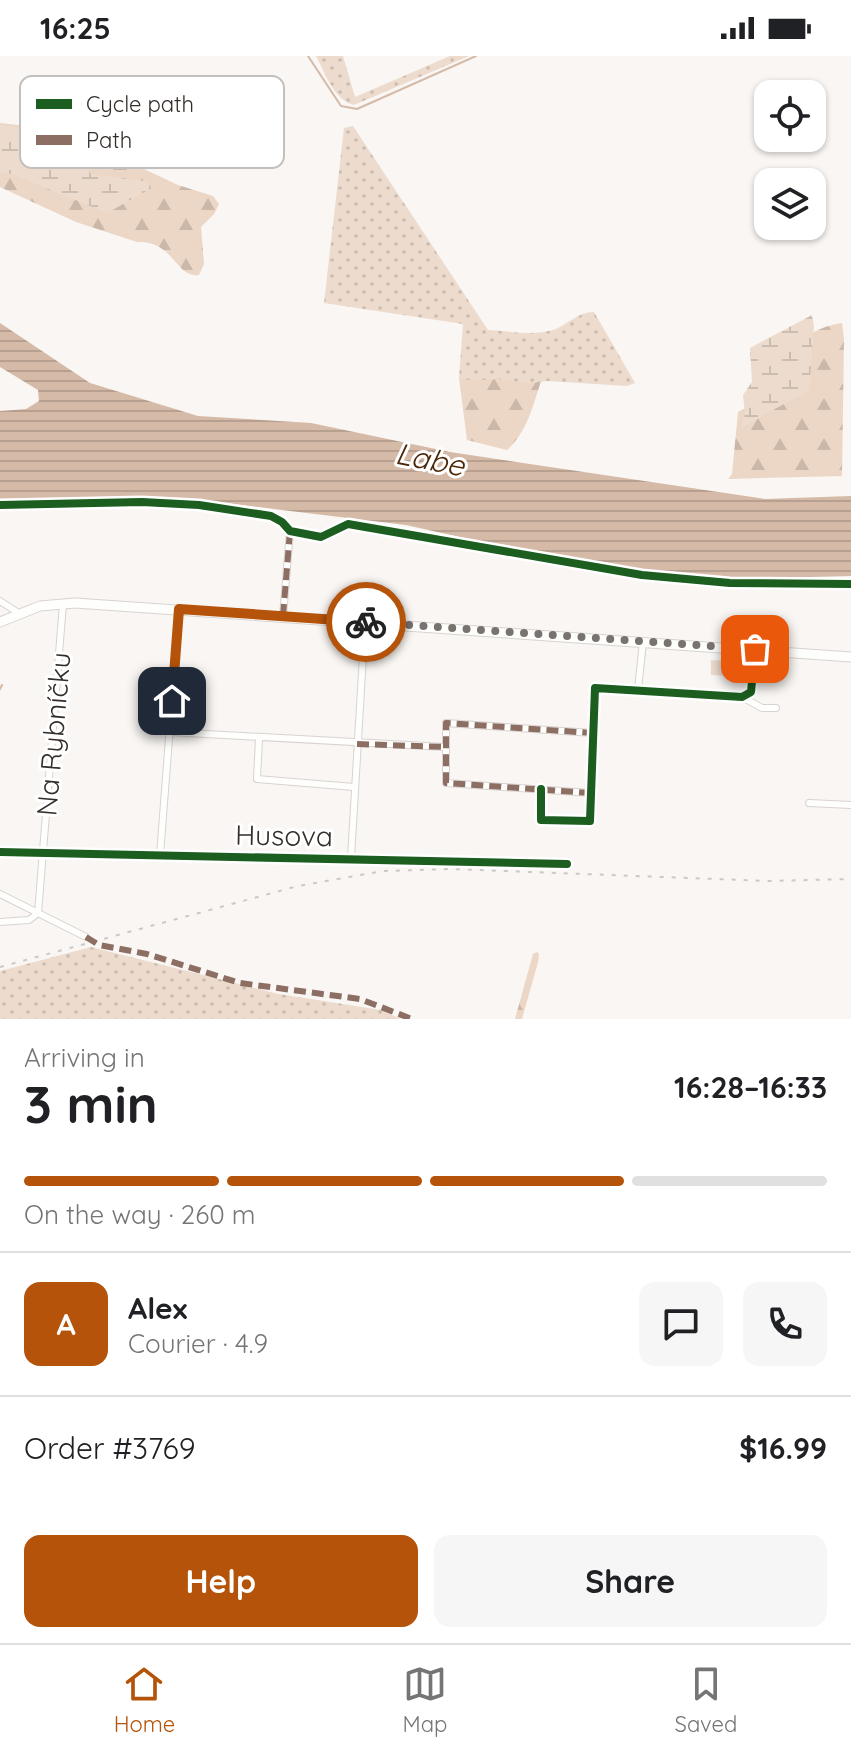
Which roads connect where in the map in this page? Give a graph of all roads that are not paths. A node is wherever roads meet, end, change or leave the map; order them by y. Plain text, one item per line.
1 (290, 531) dead end
2 (0, 601) edge
3 (63, 604) junction
4 (179, 609) junction
5 (20, 614) junction
6 (283, 616) junction
7 (0, 622) edge
8 (365, 622) junction
9 (643, 642) junction
10 (755, 649) junction
11 (851, 657) edge
12 (638, 689) junction
13 (742, 697) junction
14 (776, 708) dead end
15 (169, 732) junction
16 (592, 733) junction
17 (259, 738) junction
18 (357, 744) junction
19 (445, 747) junction
20 (354, 787) junction
21 (541, 789) junction
22 (591, 793) junction
23 (809, 803) dead end
24 (851, 805) edge
25 (0, 852) edge
26 (43, 852) junction
27 (160, 855) junction
28 (351, 858) junction
29 (567, 864) dead end
30 (0, 894) edge
31 (38, 913) junction
32 (0, 922) edge
33 (86, 937) dead end

1 - 6 street
2 - 5 street
3 - 4 main road
3 - 5 main road
3 - 26 street, Na Rybníčku
4 - 6 main road
4 - 15 street
5 - 7 main road
6 - 8 main road
8 - 9 main road
8 - 18 street
9 - 10 main road
9 - 12 street
10 - 11 main road
10 - 13 street
12 - 13 street
12 - 16 street
13 - 14 street
15 - 17 street
15 - 27 street
16 - 19 street
16 - 22 street
17 - 18 street
17 - 20 street
18 - 19 street
18 - 20 street
19 - 21 street
20 - 28 street
21 - 22 street
21 - 22 street
23 - 24 street
25 - 26 street, Husova
26 - 27 street, Husova
26 - 31 street, Na Rybníčku
27 - 28 street, Husova
28 - 29 street, Husova
30 - 31 street
31 - 32 street
31 - 33 street

